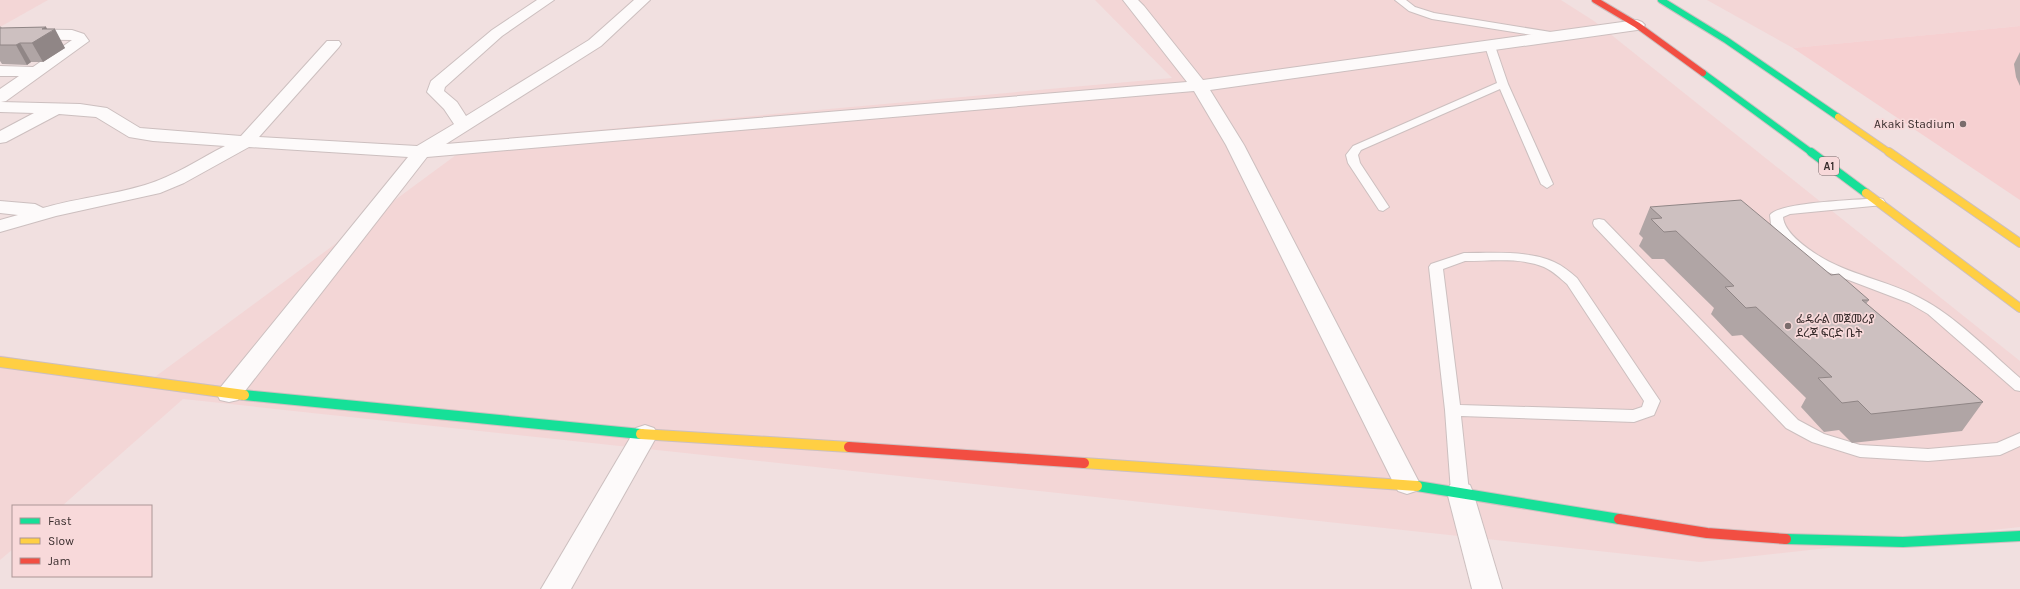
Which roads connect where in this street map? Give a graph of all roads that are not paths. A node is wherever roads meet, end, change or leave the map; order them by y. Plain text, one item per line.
1 (547, 0) edge
2 (643, 0) edge
3 (1130, 0) edge
4 (1400, 0) edge
5 (1595, 0) edge
6 (1661, 0) edge
7 (1637, 25) junction
8 (0, 34) edge
9 (1557, 36) junction
10 (333, 44) dead end
11 (1490, 46) junction
12 (0, 71) edge
13 (37, 72) junction
14 (1503, 84) junction
15 (1199, 86) junction
16 (0, 97) edge
17 (0, 107) edge
18 (57, 108) junction
19 (464, 126) junction
20 (0, 138) edge
21 (245, 142) junction
22 (421, 152) junction
23 (1547, 184) dead end
24 (1879, 202) junction
25 (0, 207) edge
26 (1383, 207) dead end
27 (52, 211) junction
28 (1600, 223) dead end
29 (0, 226) edge
30 (2020, 243) edge
31 (2020, 308) edge
32 (0, 362) edge
33 (2020, 386) edge
34 (229, 394) junction
35 (1453, 410) junction
36 (645, 434) junction
37 (2020, 439) edge
38 (1407, 484) junction
39 (1460, 492) junction
40 (2020, 536) edge
41 (556, 589) edge
42 (1487, 589) edge

1 - 19 street
2 - 19 street
3 - 15 street
4 - 9 lane
5 - 7 street, A1
6 - 30 street
7 - 9 street
7 - 24 street, A1
8 - 13 street
9 - 11 street
10 - 21 street
11 - 14 lane
11 - 15 street
12 - 13 street
13 - 16 street
14 - 23 lane
14 - 26 lane
15 - 22 street
15 - 38 street
17 - 18 street
18 - 20 street
18 - 21 street
19 - 22 street
21 - 22 street
21 - 27 street
22 - 34 street
24 - 31 street, A1
24 - 33 lane
25 - 27 street
27 - 29 street
28 - 37 lane
32 - 34 street
34 - 36 street
35 - 35 lane
35 - 39 lane
36 - 38 street
36 - 41 street
38 - 39 street
39 - 40 street
39 - 42 street

